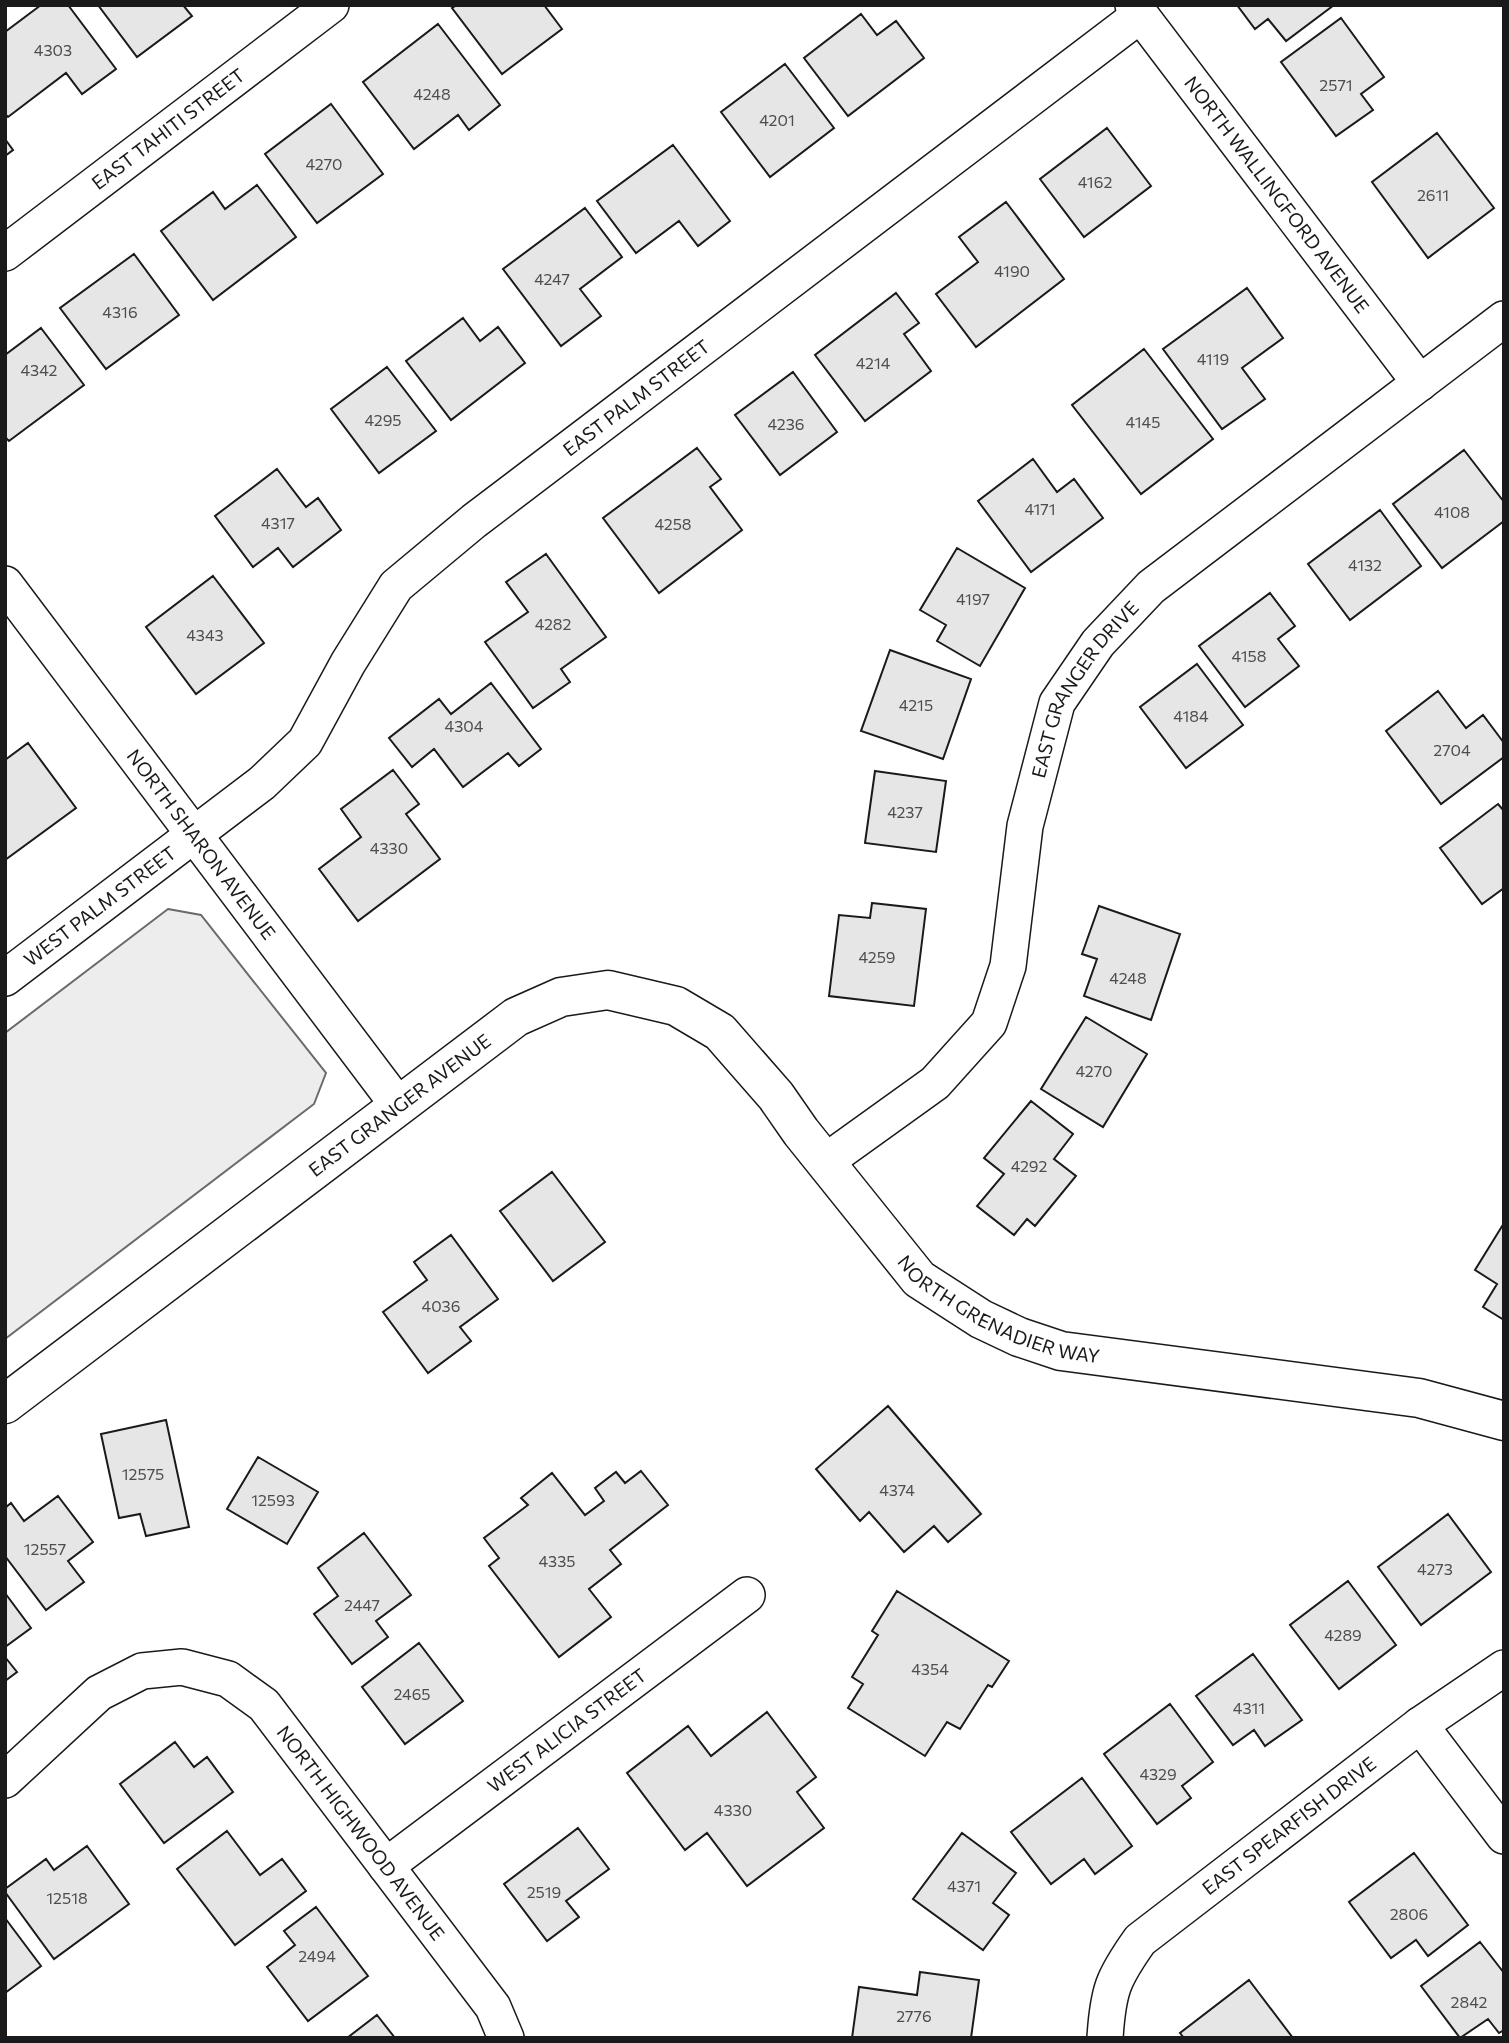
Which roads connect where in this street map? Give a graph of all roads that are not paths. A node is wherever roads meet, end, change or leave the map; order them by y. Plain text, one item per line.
1 (331, 5) edge
2 (1137, 10) edge
3 (5, 253) edge
4 (1504, 319) edge
5 (1420, 383) junction
6 (5, 584) edge
7 (193, 835) junction
8 (5, 978) edge
9 (608, 990) joint
10 (398, 1105) junction
11 (825, 1162) junction
12 (5, 1404) edge
13 (1504, 1421) edge
14 (747, 1595) dead end
15 (1504, 1668) edge
16 (1420, 1725) junction
17 (5, 1780) edge
18 (1504, 1836) edge
19 (386, 1866) junction
20 (1106, 2023) edge
21 (506, 2038) edge

1 - 3 street, EAST TAHITI STREET
2 - 5 street, NORTH WALLINGFORD AVENUE
2 - 7 street, EAST PALM STREET
4 - 5 street, EAST GRANGER DRIVE
5 - 11 street, EAST GRANGER DRIVE
6 - 7 street, NORTH SHARON AVENUE
7 - 8 street, WEST PALM STREET
7 - 10 street, NORTH SHARON AVENUE
9 - 10 street, EAST GRANGER AVENUE
9 - 11 street, NORTH GRENADIER WAY
10 - 12 street, EAST GRANGER AVENUE
11 - 13 street, NORTH GRENADIER WAY
14 - 19 street, WEST ALICIA STREET
15 - 16 street, EAST SPEARFISH DRIVE
16 - 18 street
16 - 20 street, EAST SPEARFISH DRIVE
17 - 19 street, NORTH HIGHWOOD AVENUE
19 - 21 street, NORTH HIGHWOOD AVENUE

